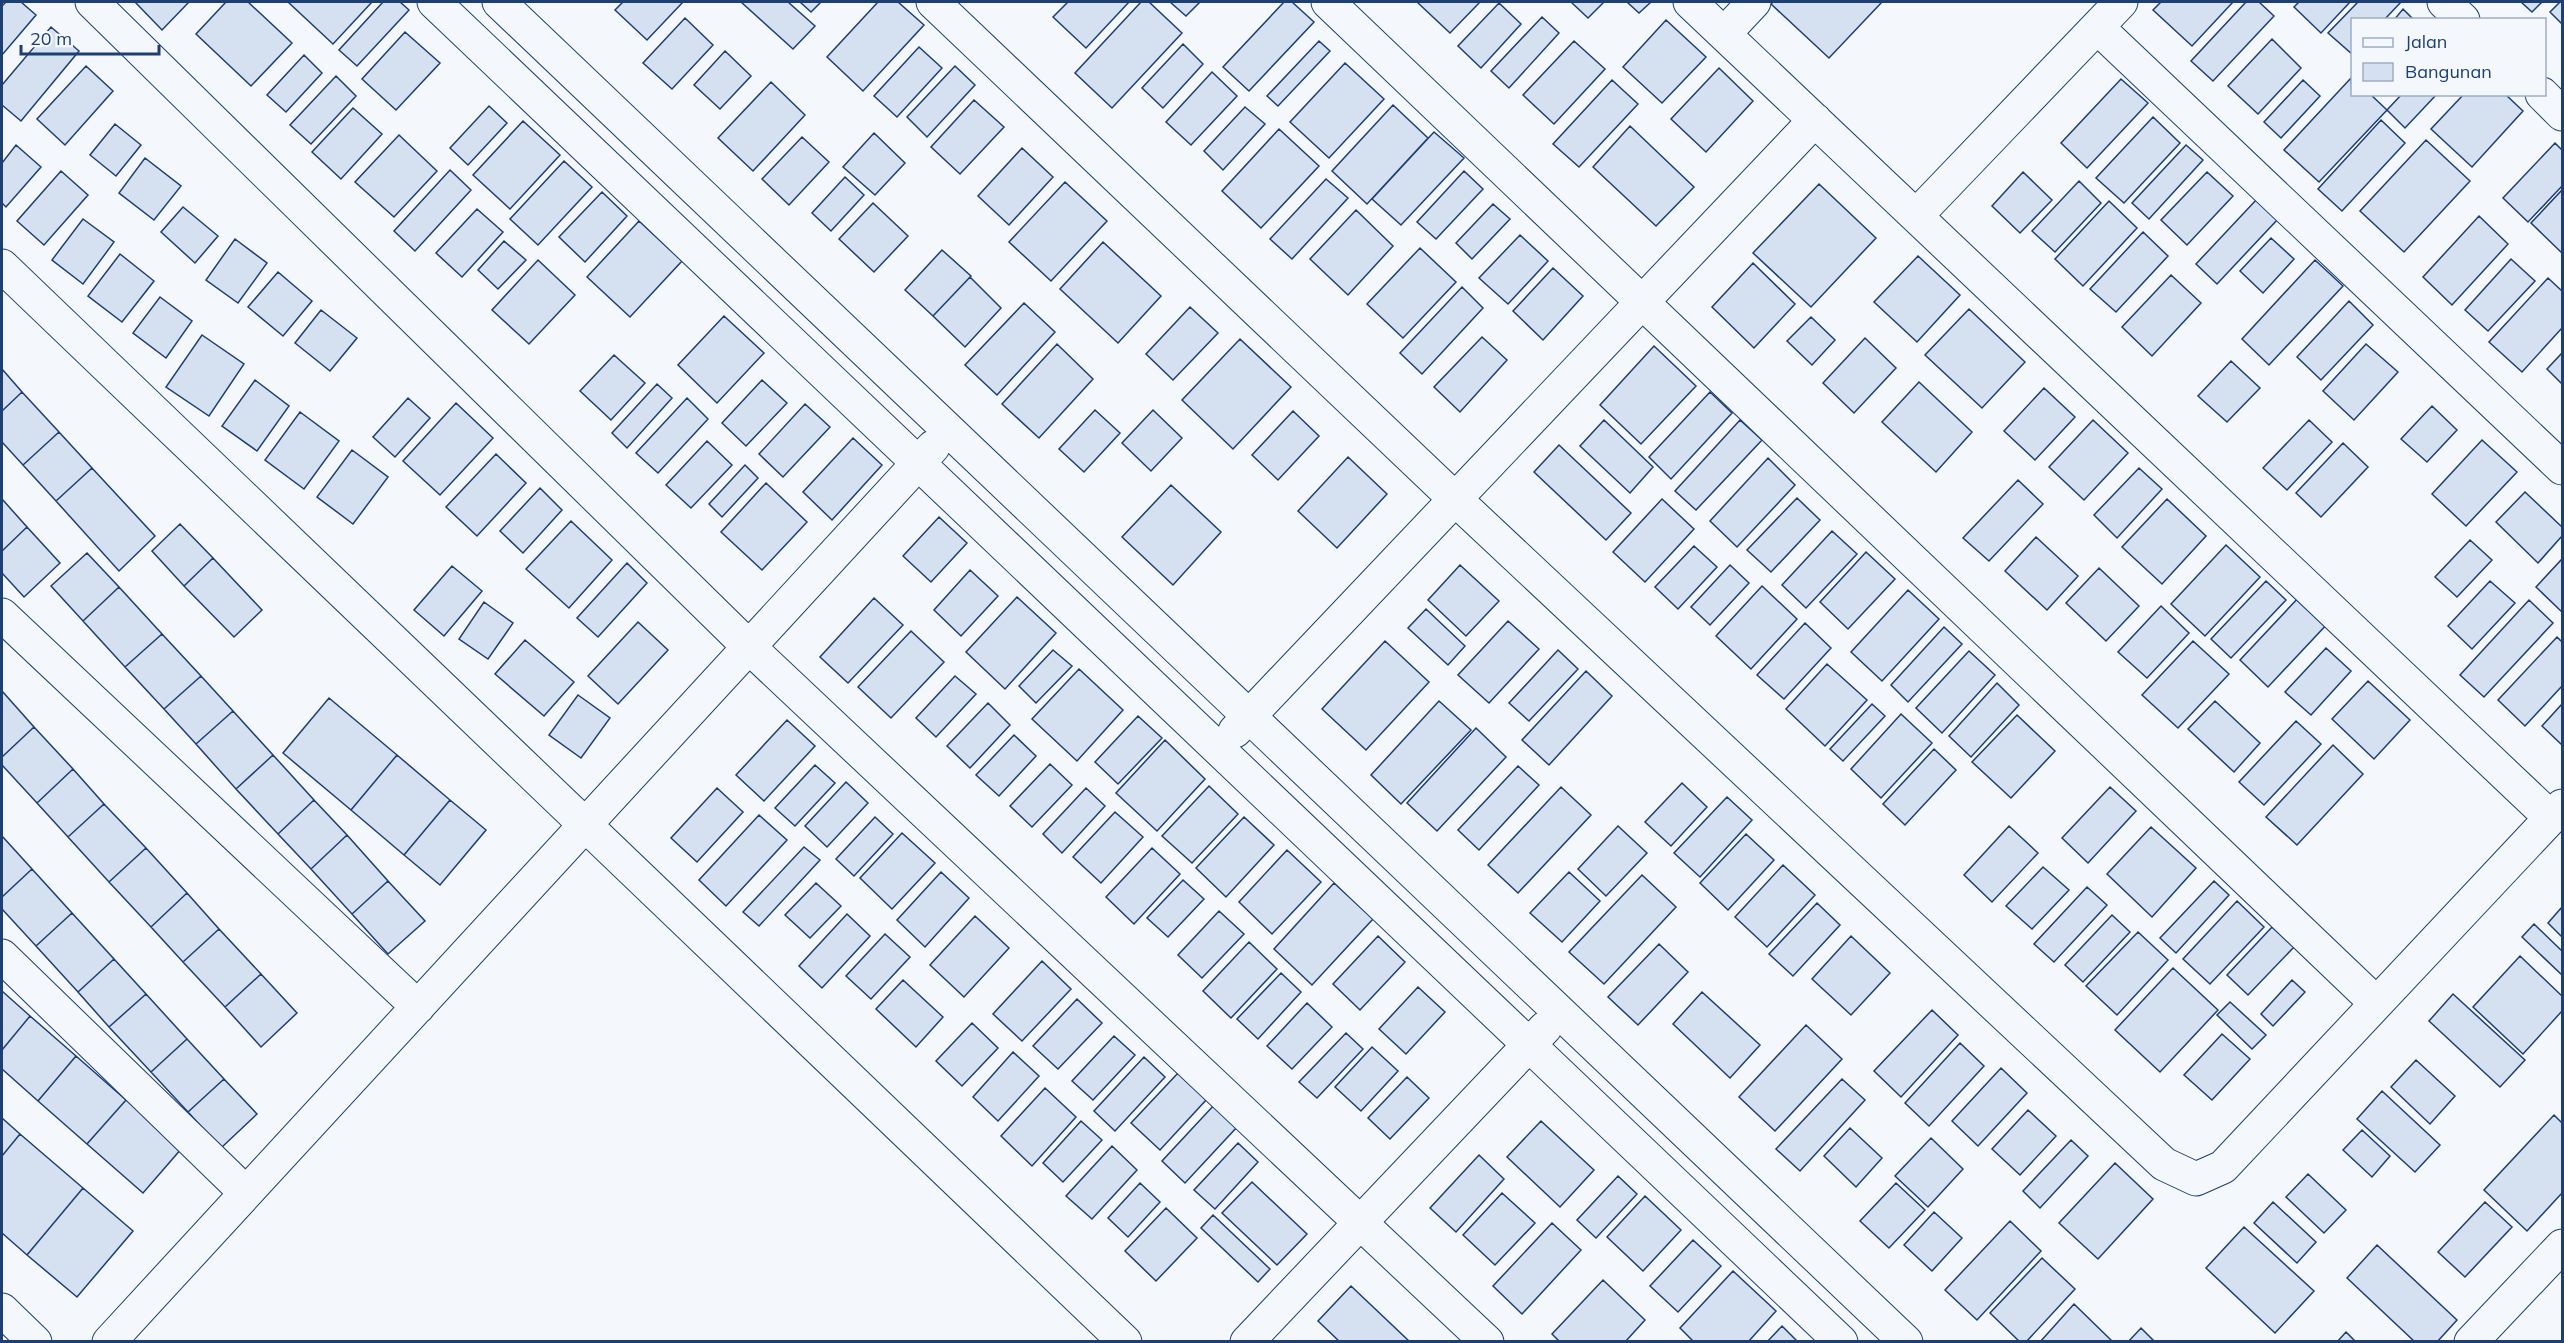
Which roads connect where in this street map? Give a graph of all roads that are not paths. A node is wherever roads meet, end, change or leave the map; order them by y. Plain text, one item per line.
1 (92, 2) edge
2 (434, 2) edge
3 (499, 2) edge
4 (933, 2) edge
5 (1328, 2) edge
6 (1690, 2) edge
7 (1754, 2) edge
8 (2121, 2) edge
9 (2444, 2) edge
10 (2461, 18) edge
11 (2097, 27) junction
12 (1724, 34) junction
13 (2544, 96) edge
14 (2562, 114) edge
15 (1815, 120) junction
16 (1916, 216) junction
17 (2, 266) edge
18 (1642, 302) junction
19 (949, 430) junction
20 (919, 463) junction
21 (2562, 468) edge
22 (1455, 499) junction
23 (2, 615) edge
24 (749, 647) junction
25 (1250, 716) junction
26 (1220, 748) junction
27 (2557, 812) edge
28 (585, 825) junction
29 (2, 956) edge
30 (2376, 1003) junction
31 (418, 1007) junction
32 (1561, 1012) junction
33 (1530, 1043) junction
34 (246, 1193) junction
35 (1360, 1222) junction
36 (2562, 1246) edge
37 (2, 1310) edge
38 (35, 1341) edge
39 (109, 1341) edge
40 (1125, 1341) edge
41 (1247, 1341) edge
42 (1487, 1341) edge
43 (1841, 1341) edge
44 (1906, 1341) edge
45 (2471, 1341) edge

1 - 24 street
2 - 20 street
3 - 19 street
4 - 22 street
5 - 18 street
6 - 12 street
7 - 12 street
8 - 11 street
9 - 10 street
11 - 16 street
11 - 21 street
12 - 15 street
13 - 14 street
15 - 16 street
15 - 18 street
16 - 27 street
17 - 28 street
18 - 22 street
18 - 30 street
19 - 20 street
19 - 25 street
20 - 24 street
20 - 26 street
22 - 25 street
22 - 30 street
23 - 31 street
24 - 28 street
24 - 35 street
25 - 26 street
25 - 32 street
26 - 33 street
27 - 30 street
28 - 31 street
28 - 40 street
29 - 34 street
31 - 34 street
32 - 33 street
32 - 44 street
33 - 35 street
33 - 43 street
34 - 39 street
35 - 41 street
35 - 42 street
36 - 45 street
37 - 38 street

